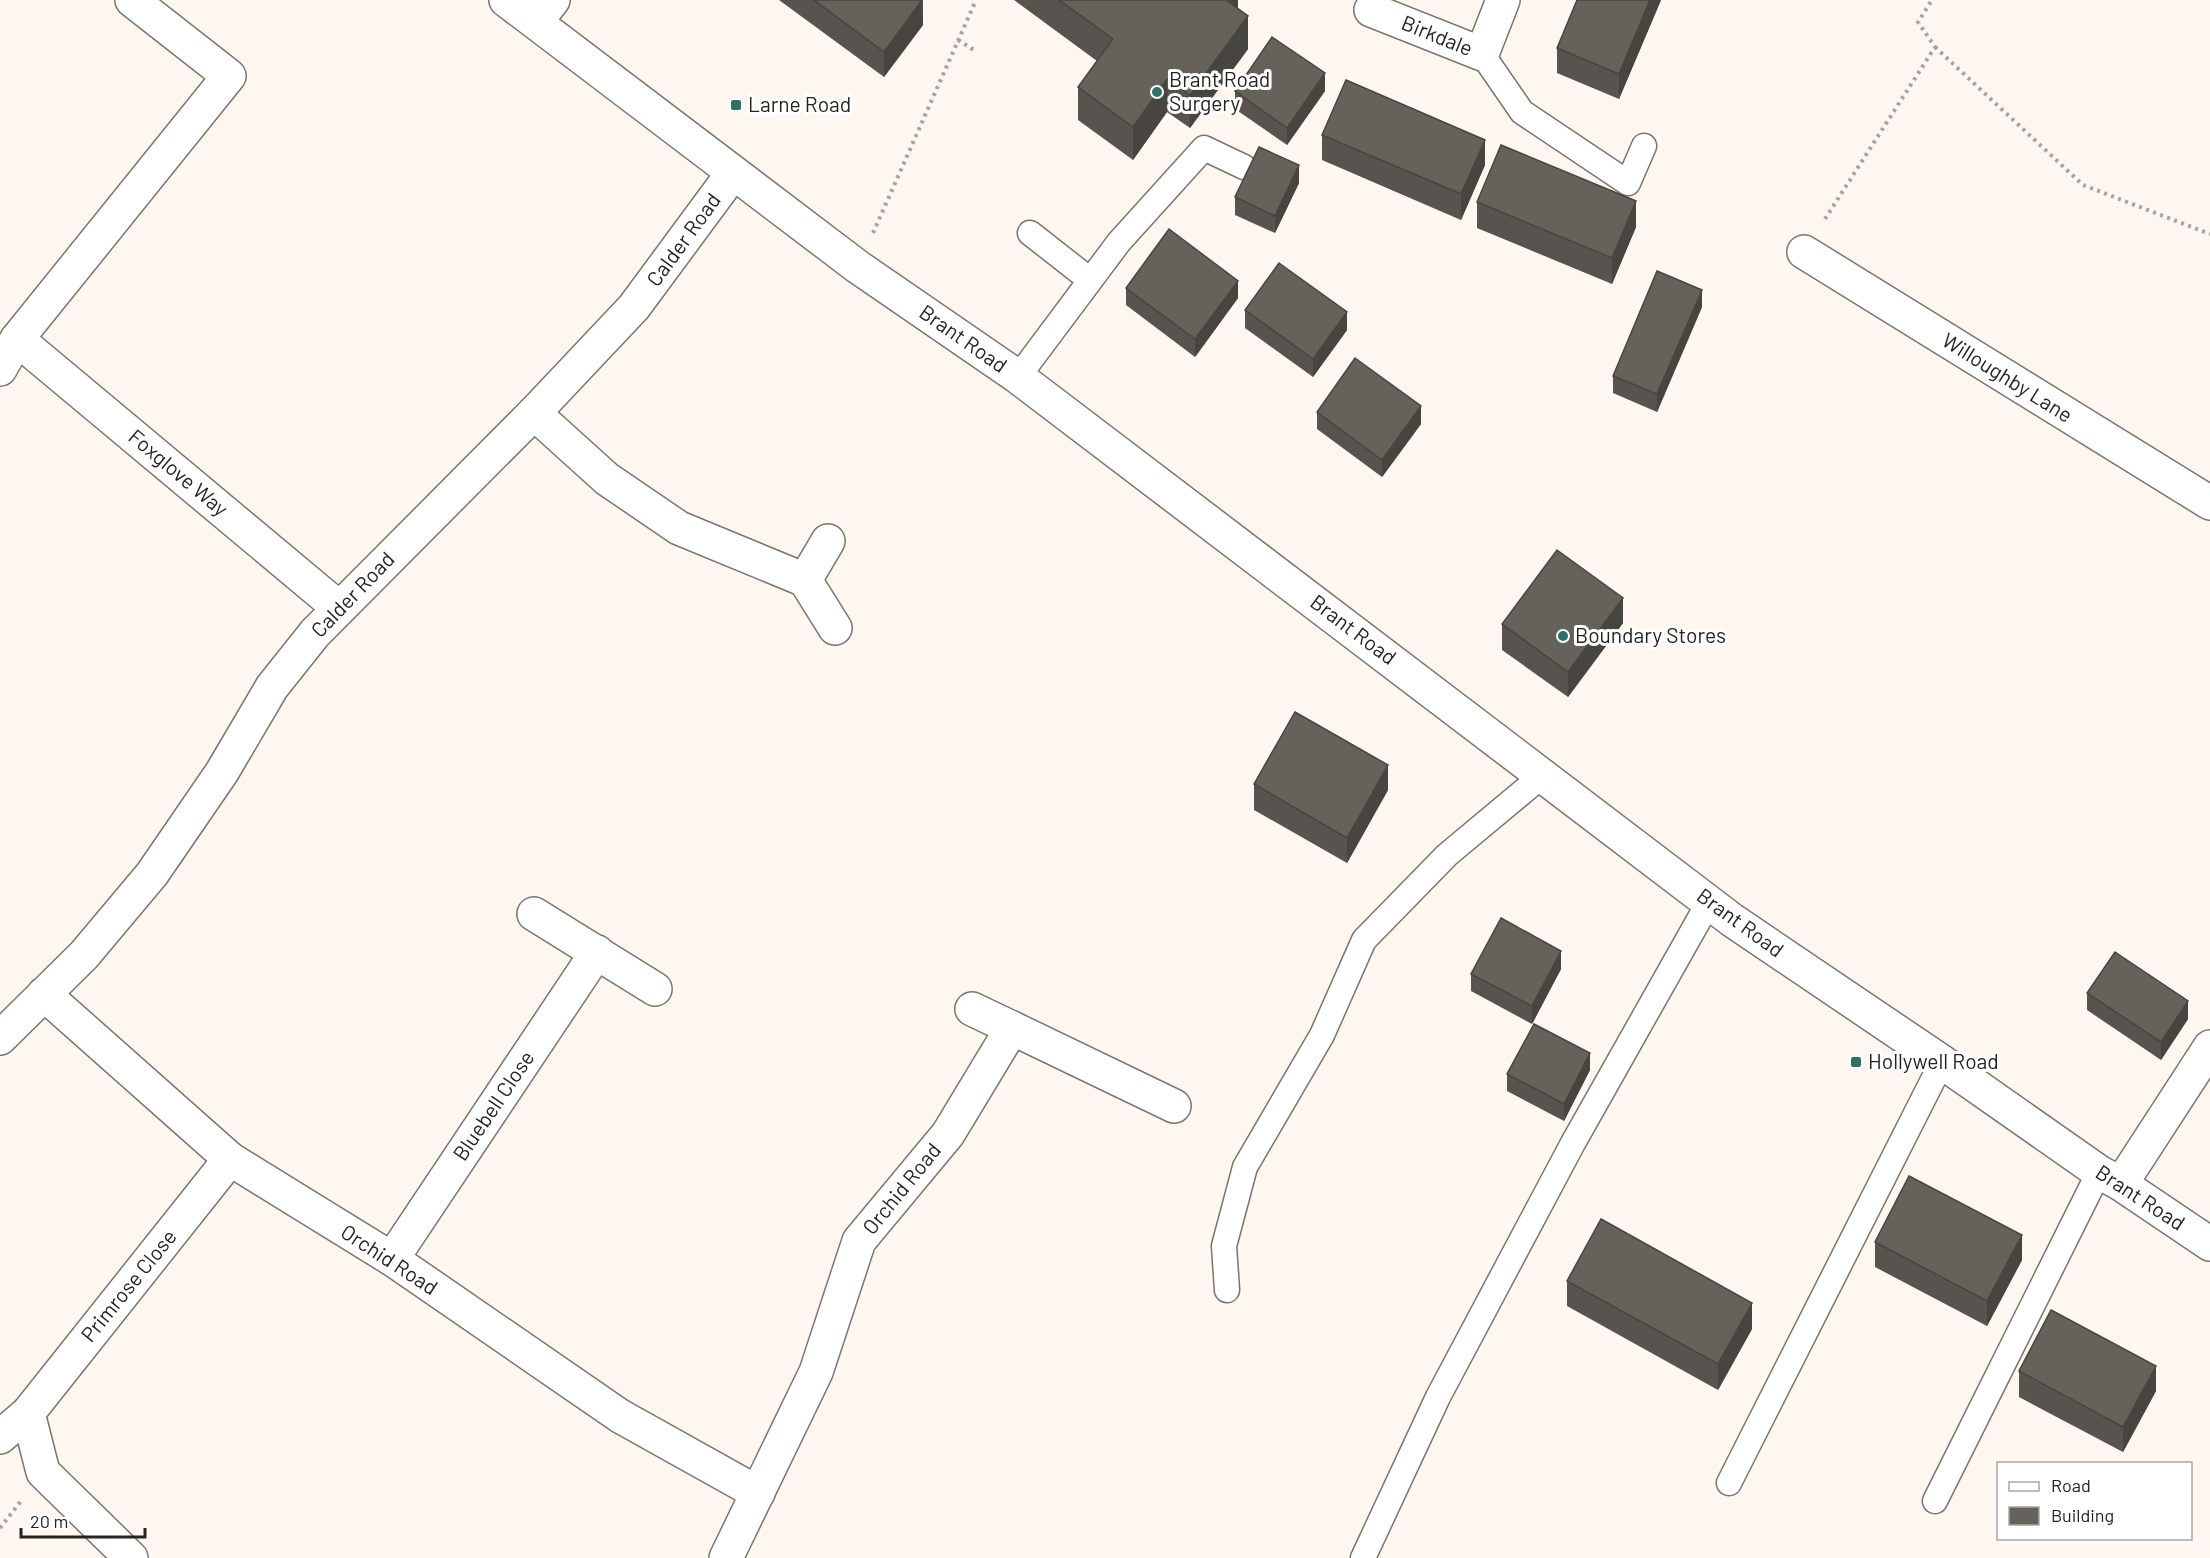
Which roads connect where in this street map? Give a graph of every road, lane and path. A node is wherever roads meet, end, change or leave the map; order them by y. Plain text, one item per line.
1 (132, 0) edge
2 (506, 0) edge
3 (976, 0) edge
4 (1503, 0) edge
5 (1932, 0) edge
6 (1371, 10) dead end
7 (544, 11) edge
8 (958, 40) junction
9 (1935, 47) junction
10 (974, 50) dead end
11 (1482, 54) junction
12 (1644, 146) dead end
13 (1244, 167) dead end
14 (733, 172) junction
15 (1030, 233) dead end
16 (2210, 234) edge
17 (1804, 252) joint
18 (858, 267) junction
19 (1090, 280) junction
20 (17, 339) junction
21 (0, 369) edge
22 (1018, 377) junction
23 (534, 413) junction
24 (2210, 503) edge
25 (828, 541) dead end
26 (805, 580) junction
27 (339, 608) junction
28 (835, 628) dead end
29 (1543, 775) junction
30 (1709, 902) junction
31 (534, 914) dead end
32 (597, 952) junction
33 (656, 989) dead end
34 (44, 994) junction
35 (972, 1009) dead end
36 (1012, 1028) junction
37 (0, 1038) edge
38 (2210, 1047) edge
39 (1942, 1062) junction
40 (1174, 1106) dead end
41 (230, 1159) junction
42 (2110, 1178) junction
43 (2210, 1244) edge
44 (392, 1259) junction
45 (1227, 1290) dead end
46 (28, 1413) junction
47 (0, 1437) edge
48 (1729, 1483) dead end
49 (758, 1493) junction
50 (1935, 1501) dead end
51 (131, 1558) edge
52 (726, 1558) edge
53 (1363, 1558) edge

1 - 20 street
2 - 7 street, Brant Road
3 - 8 path
4 - 11 street, Birkdale
5 - 9 path
6 - 11 street, Birkdale
7 - 14 street, Brant Road
8 - 10 path
8 - 18 path
9 - 16 path
9 - 17 path
11 - 12 lane
13 - 19 lane
14 - 18 street, Brant Road
14 - 23 street, Calder Road
15 - 19 lane
17 - 24 street, Willoughby Lane
18 - 22 street, Brant Road
19 - 22 lane
20 - 21 street
20 - 27 street, Foxglove Way
22 - 29 street, Brant Road
23 - 26 street
23 - 27 street, Calder Road
25 - 26 street
26 - 28 street
27 - 34 street, Calder Road
29 - 30 street, Brant Road
29 - 45 lane
30 - 39 street, Brant Road
30 - 53 lane
31 - 32 street
32 - 33 street
32 - 44 street, Bluebell Close
34 - 37 street, Calder Road
34 - 41 street, Orchid Road
35 - 36 street
36 - 40 street
36 - 49 street, Orchid Road
38 - 42 street
39 - 42 street, Brant Road
39 - 48 lane
41 - 44 street, Orchid Road
41 - 46 street, Primrose Close
42 - 43 street, Brant Road
42 - 50 lane
44 - 49 street, Orchid Road
46 - 47 street, Primrose Close
46 - 51 street
49 - 52 street, Orchid Road

